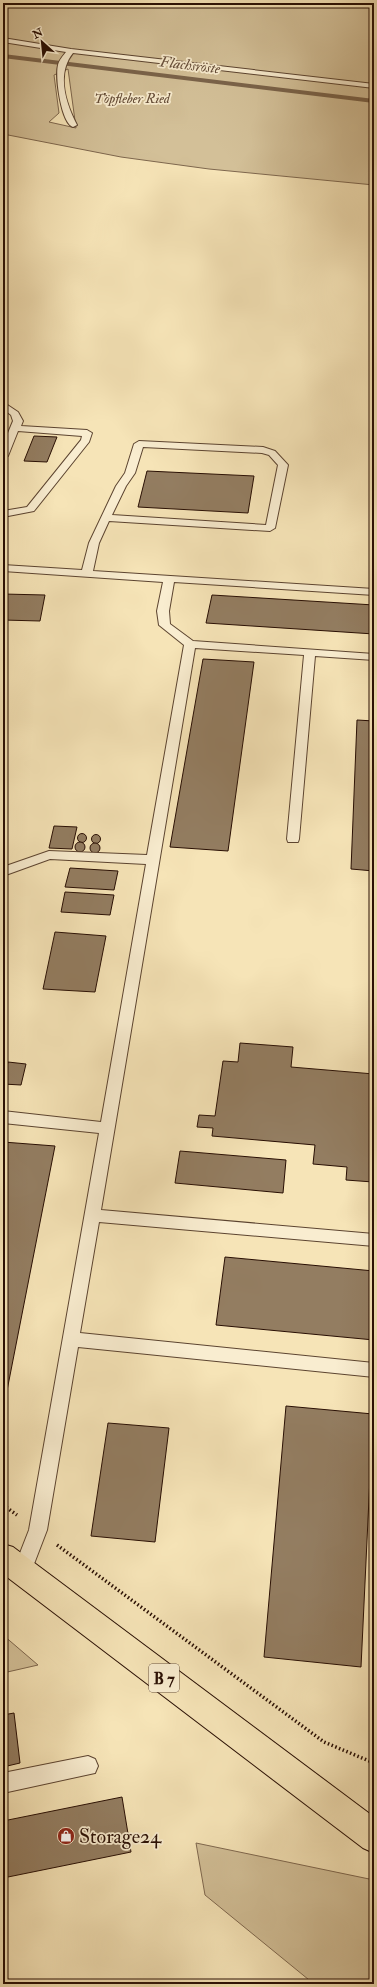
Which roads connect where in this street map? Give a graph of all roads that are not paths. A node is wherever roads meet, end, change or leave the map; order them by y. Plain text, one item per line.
1 (3, 40) edge
2 (71, 51) junction
3 (374, 86) edge
4 (73, 125) dead end
5 (3, 405) edge
6 (15, 428) junction
7 (3, 456) edge
8 (3, 514) edge
9 (106, 518) junction
10 (3, 568) edge
11 (87, 572) junction
12 (169, 578) junction
13 (374, 592) edge
14 (190, 644) junction
15 (310, 653) junction
16 (374, 657) edge
17 (294, 839) dead end
18 (153, 860) junction
19 (3, 872) edge
20 (3, 1117) edge
21 (106, 1128) junction
22 (91, 1215) junction
23 (374, 1240) edge
24 (70, 1339) junction
25 (374, 1370) edge
26 (12, 1564) edge
27 (88, 1766) dead end
28 (3, 1783) edge
29 (374, 1837) edge

1 - 2 lane
2 - 3 lane
2 - 4 lane
5 - 6 lane
6 - 7 lane
6 - 8 lane
9 - 9 lane
9 - 11 lane
10 - 11 lane
11 - 12 lane
12 - 13 lane
12 - 14 lane
14 - 15 lane
14 - 18 lane
15 - 16 lane
15 - 17 lane
18 - 19 lane
18 - 21 lane
20 - 21 lane
21 - 22 lane
22 - 23 lane
22 - 24 lane
24 - 25 lane
24 - 26 lane
26 - 29 main road, B 7
27 - 28 lane

